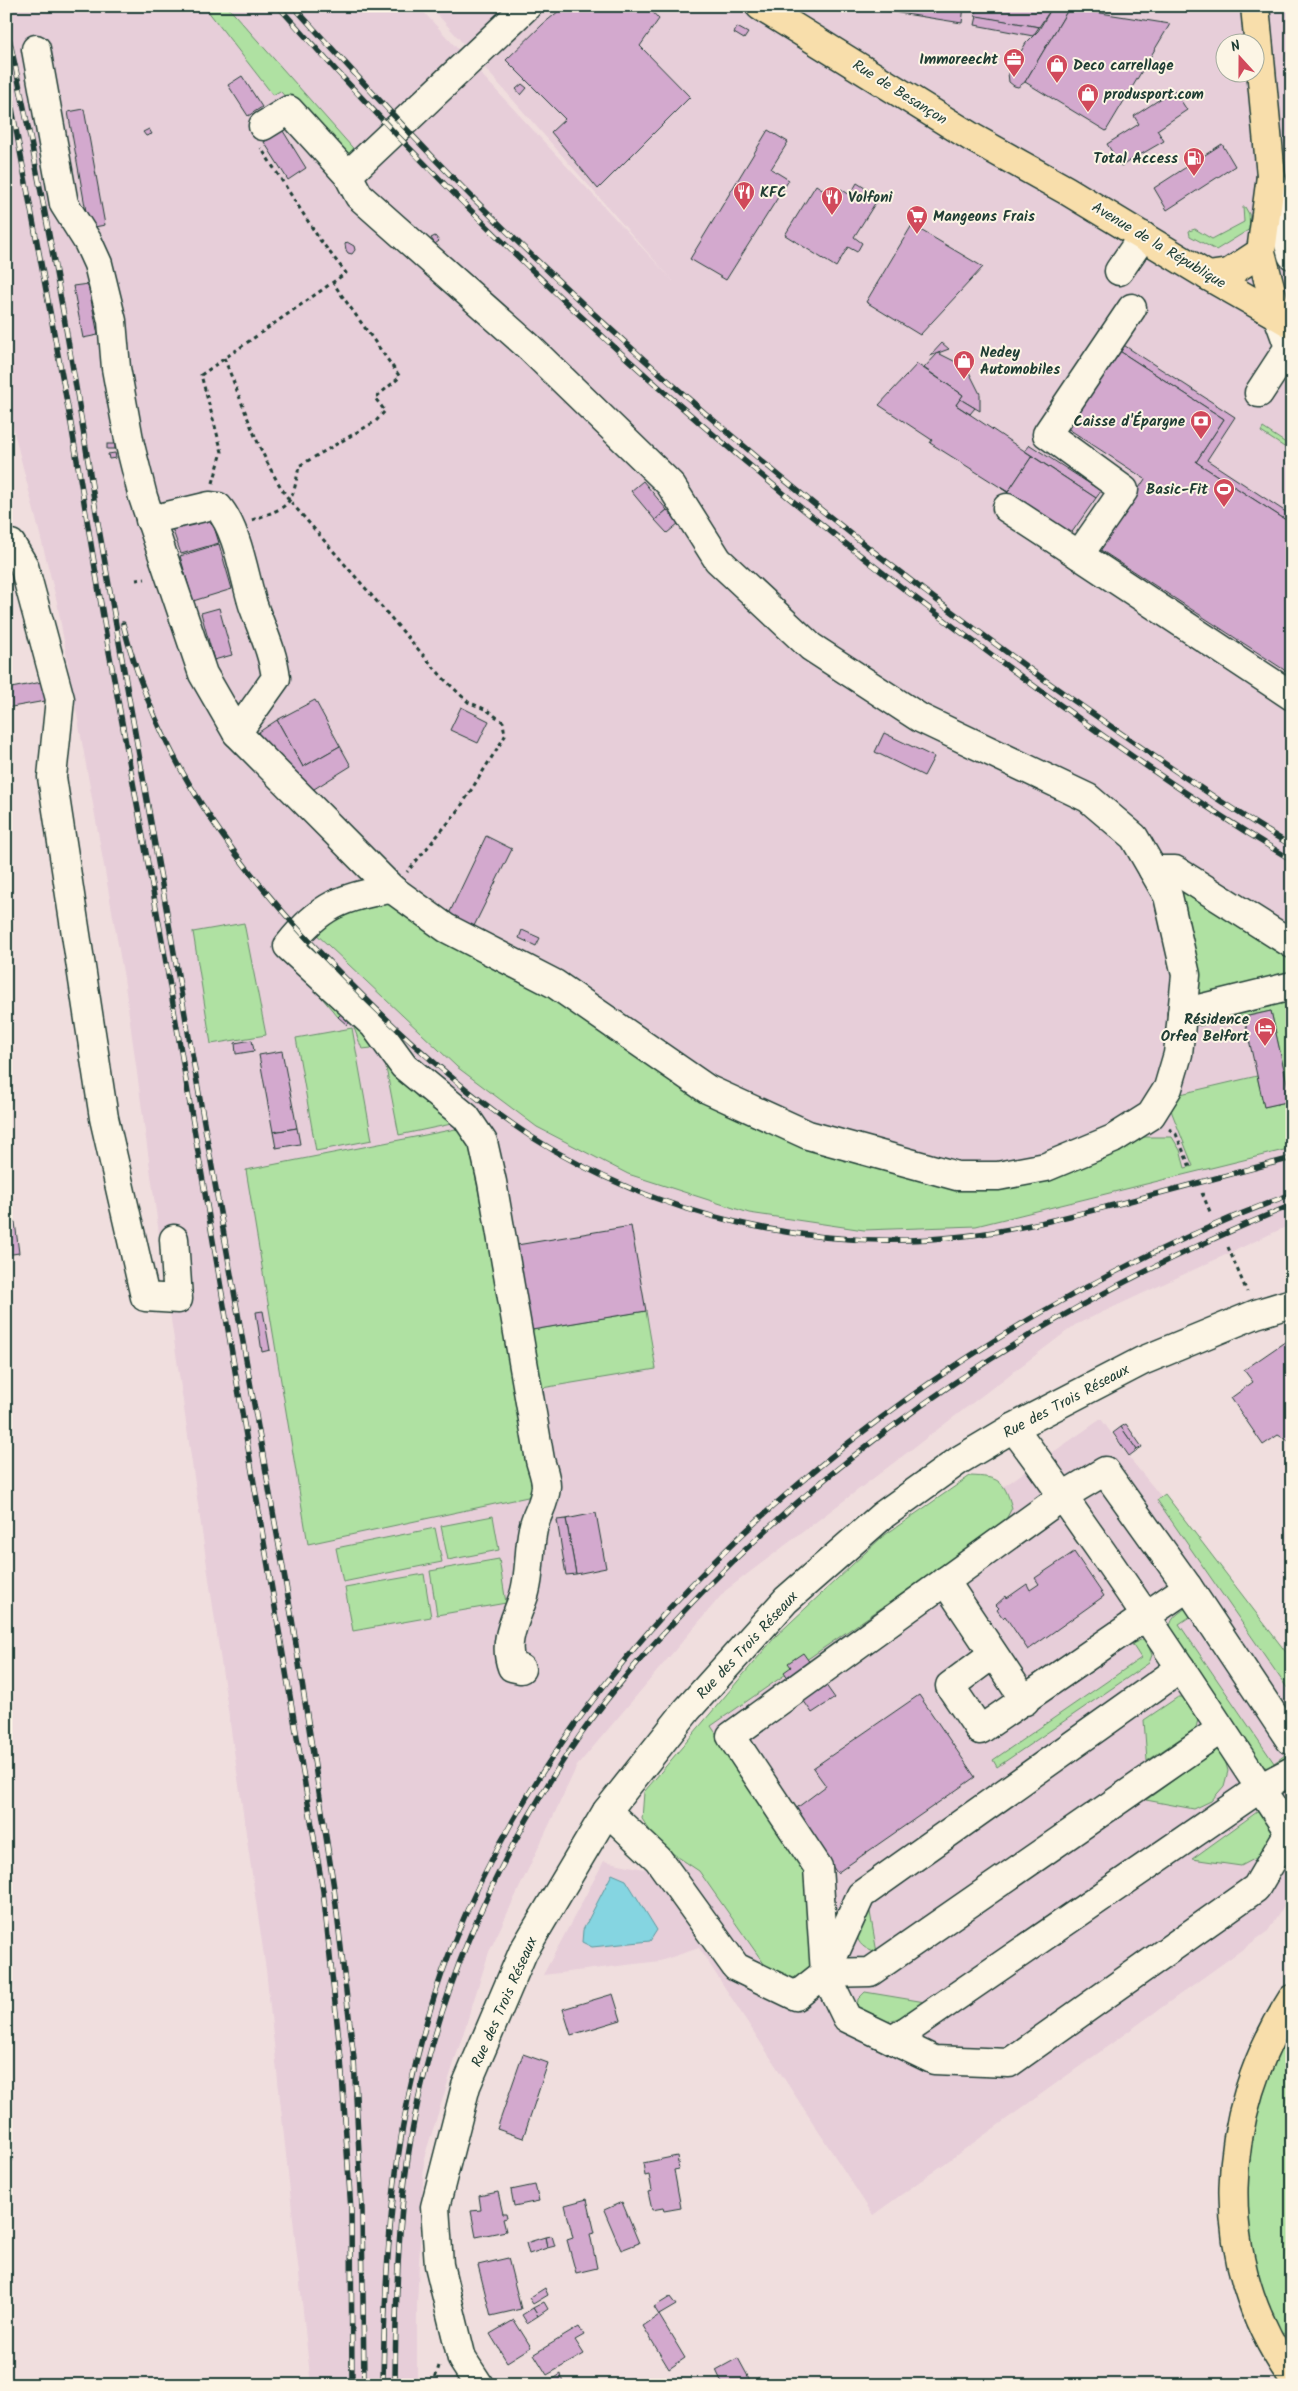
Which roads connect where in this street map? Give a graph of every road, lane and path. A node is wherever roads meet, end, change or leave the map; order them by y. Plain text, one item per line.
1 (527, 6) edge
2 (760, 6) edge
3 (1255, 6) edge
4 (36, 49) dead end
5 (263, 126) joint
6 (348, 175) junction
7 (1041, 175) joint
8 (1271, 176) junction
9 (1144, 236) junction
10 (1262, 252) junction
11 (1292, 255) edge
12 (1120, 271) dead end
13 (1208, 276) junction
14 (333, 283) junction
15 (1132, 308) dead end
16 (1287, 319) edge
17 (224, 358) junction
18 (1259, 393) dead end
19 (209, 489) dead end
20 (290, 501) junction
21 (1007, 508) dead end
22 (150, 520) junction
23 (230, 527) junction
24 (9, 540) edge
25 (1079, 555) junction
26 (6, 571) edge
27 (1292, 696) edge
28 (236, 733) junction
29 (1153, 870) junction
30 (392, 889) junction
31 (1292, 944) edge
32 (1292, 986) edge
33 (1182, 1013) junction
34 (1151, 1115) junction
35 (1190, 1167) dead end
36 (1202, 1193) dead end
37 (1211, 1214) dead end
38 (174, 1239) dead end
39 (1228, 1247) dead end
40 (1292, 1303) edge
41 (1256, 1314) junction
42 (1013, 1428) junction
43 (1063, 1496) junction
44 (945, 1581) junction
45 (1188, 1587) junction
46 (1146, 1616) junction
47 (993, 1654) junction
48 (1181, 1668) junction
49 (521, 1669) dead end
50 (1025, 1701) junction
51 (1221, 1730) junction
52 (1290, 1740) dead end
53 (1292, 1771) edge
54 (1260, 1788) junction
55 (606, 1811) junction
56 (825, 1973) junction
57 (1292, 1999) edge
58 (893, 2040) junction
59 (1292, 2377) edge
60 (479, 2385) edge

1 - 6 street
2 - 7 main road, Rue de Besançon
3 - 8 main road
4 - 22 street
5 - 6 street
5 - 14 path
6 - 29 street
7 - 9 main road, Avenue de la République
8 - 10 main road
8 - 11 street
9 - 12 street
9 - 13 main road, Avenue de la République
10 - 13 main road
10 - 16 main road
13 - 16 main road, Avenue de la République
14 - 17 path
14 - 20 path
15 - 25 street
16 - 18 street
17 - 19 path
17 - 20 path
20 - 23 path
20 - 30 path
21 - 25 street
22 - 23 street
22 - 28 street
23 - 28 street
24 - 26 street
24 - 38 street
25 - 27 street
28 - 30 street
29 - 31 street
29 - 33 street
30 - 34 street
30 - 49 street
32 - 33 street
33 - 34 street
34 - 35 path
36 - 37 path
39 - 41 path
40 - 41 street, Rue des Trois Réseaux
41 - 42 street, Rue des Trois Réseaux
42 - 43 street
42 - 55 street, Rue des Trois Réseaux
43 - 44 street
43 - 45 street
43 - 46 street
44 - 47 street
44 - 56 street
45 - 46 street
45 - 52 street
46 - 48 street
46 - 50 street
47 - 50 street
47 - 50 street
48 - 51 street
48 - 56 street
51 - 54 street
51 - 56 street
53 - 54 street
54 - 58 street
54 - 58 street
55 - 56 street
55 - 60 street, Rue des Trois Réseaux
56 - 58 street
57 - 59 main road

